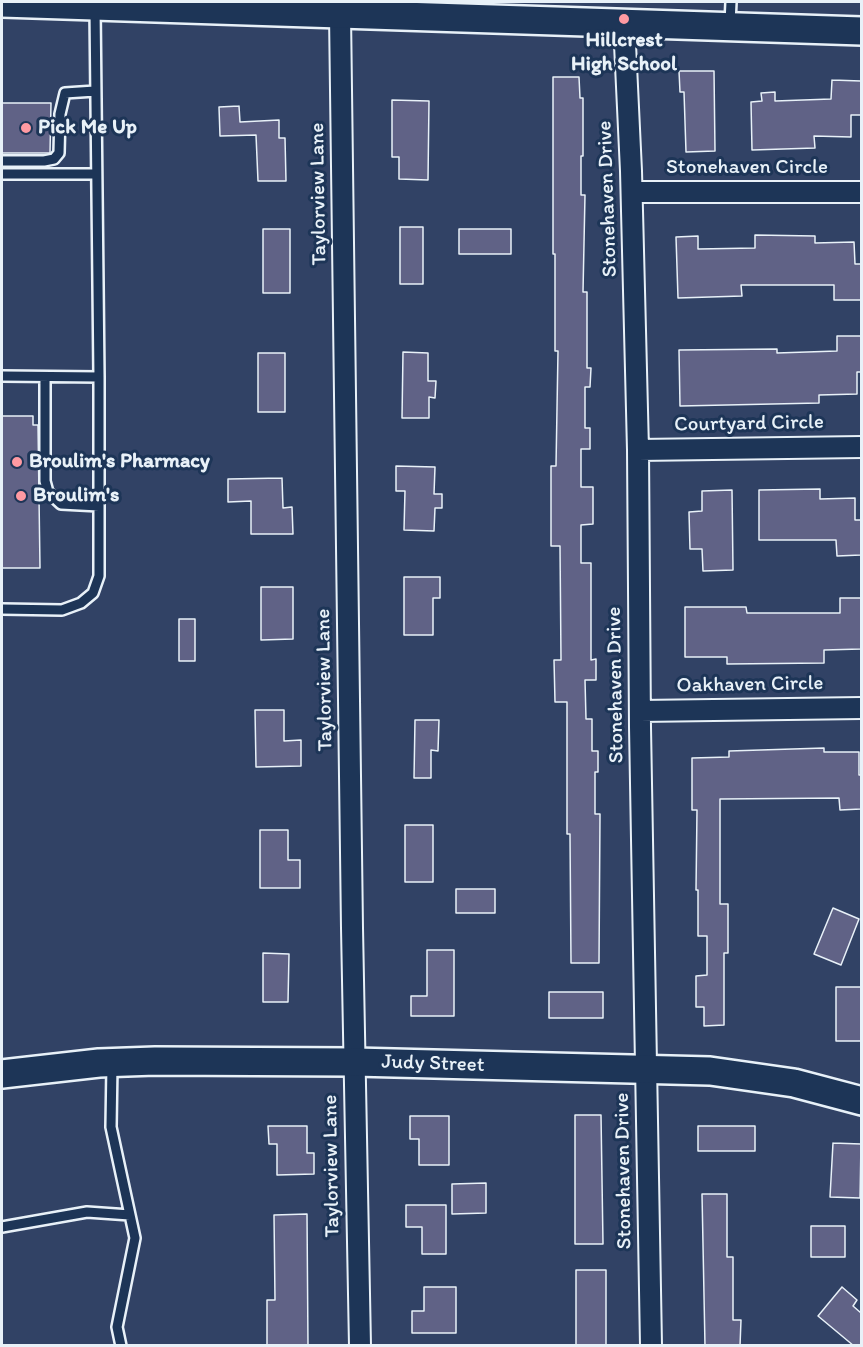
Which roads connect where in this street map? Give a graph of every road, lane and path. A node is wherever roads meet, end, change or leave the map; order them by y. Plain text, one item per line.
1 (2, 3) edge
2 (94, 6) junction
3 (341, 8) edge
4 (731, 14) edge
5 (624, 23) junction
6 (861, 31) edge
7 (95, 91) junction
8 (2, 161) edge
9 (2, 174) edge
10 (96, 174) junction
11 (632, 192) junction
12 (861, 192) edge
13 (2, 376) edge
14 (45, 377) junction
15 (99, 377) junction
16 (861, 447) edge
17 (638, 450) junction
18 (99, 506) junction
19 (2, 609) edge
20 (861, 708) edge
21 (640, 711) junction
22 (112, 1062) junction
23 (355, 1062) junction
24 (647, 1070) junction
25 (2, 1074) edge
26 (861, 1101) edge
27 (130, 1215) junction
28 (2, 1227) edge
29 (121, 1346) edge
30 (360, 1346) edge
31 (651, 1346) edge

1 - 2 main road
2 - 3 main road
2 - 7 lane
3 - 5 main road
3 - 23 street, Taylorview Lane
4 - 5 main road
4 - 6 main road
5 - 11 street, Stonehaven Drive
7 - 8 lane
7 - 10 lane
9 - 10 lane
10 - 15 lane
11 - 12 street, Stonehaven Circle
11 - 17 street, Stonehaven Drive
13 - 14 lane
14 - 15 lane
14 - 18 lane
15 - 18 lane
16 - 17 street, Courtyard Circle
17 - 21 street, Stonehaven Drive
18 - 19 lane
20 - 21 street, Oakhaven Circle
21 - 24 street, Stonehaven Drive
22 - 23 main road, Judy Street
22 - 25 main road, Judy Street
22 - 27 lane
23 - 24 main road, Judy Street
23 - 30 street, Taylorview Lane
24 - 26 main road, Judy Street
24 - 31 street, Stonehaven Drive
27 - 28 lane
27 - 29 lane

